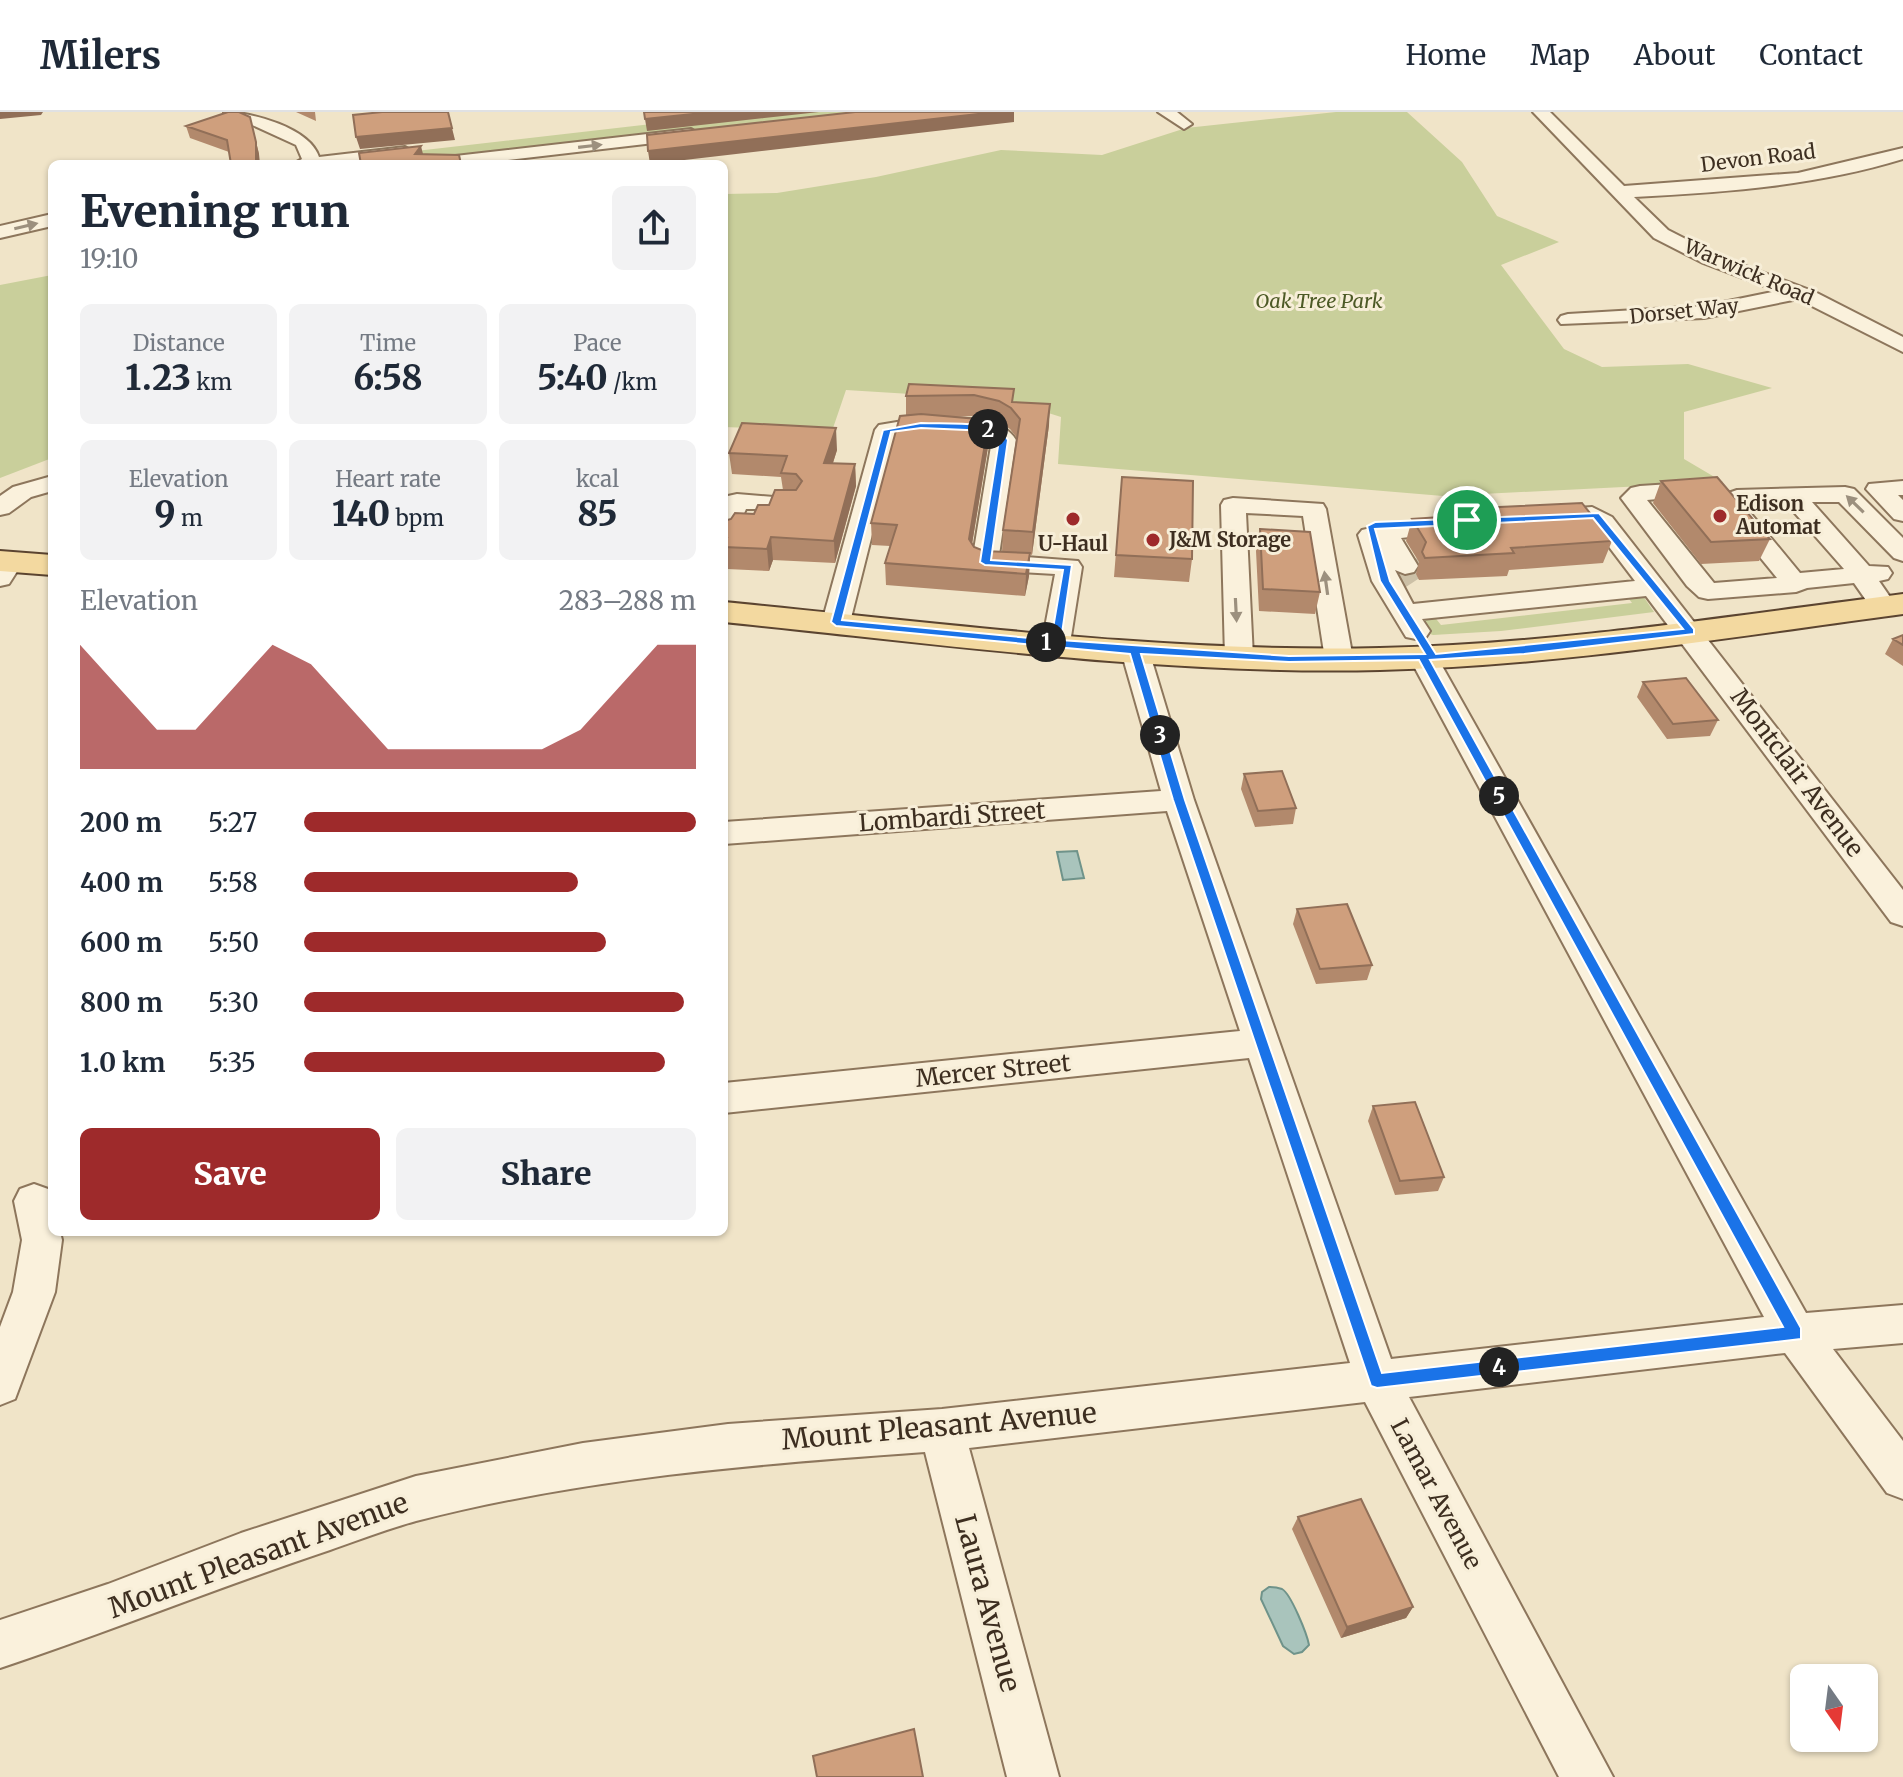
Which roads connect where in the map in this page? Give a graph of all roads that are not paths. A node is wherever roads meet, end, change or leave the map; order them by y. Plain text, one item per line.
1 (232, 112) edge
2 (1166, 112) edge
3 (1541, 112) edge
4 (1184, 124) dead end
5 (1903, 153) edge
6 (309, 160) edge
7 (349, 160) edge
8 (458, 160) edge
9 (1617, 192) junction
10 (48, 205) edge
11 (0, 216) edge
12 (48, 221) edge
13 (0, 232) edge
14 (1799, 293) junction
15 (1568, 320) dead end
16 (1903, 346) edge
17 (48, 484) edge
18 (1903, 488) edge
19 (1791, 494) junction
20 (1729, 501) junction
21 (789, 504) edge
22 (2, 507) edge
23 (48, 508) edge
24 (1903, 514) edge
25 (1527, 517) edge
26 (728, 523) edge
27 (1903, 553) edge
28 (48, 565) edge
29 (3, 567) edge
30 (1903, 571) edge
31 (1862, 575) junction
32 (1650, 582) junction
33 (1787, 584) junction
34 (1408, 589) junction
35 (1719, 592) junction
36 (1893, 606) edge
37 (728, 612) edge
38 (1804, 617) junction
39 (836, 622) junction
40 (1745, 625) junction
41 (1690, 632) junction
42 (1056, 643) junction
43 (1135, 651) junction
44 (1239, 657) junction
45 (1428, 657) junction
46 (1339, 659) junction
47 (1179, 800) junction
48 (728, 833) edge
49 (1903, 914) edge
50 (1262, 1043) junction
51 (728, 1098) edge
52 (34, 1201) dead end
53 (1903, 1324) edge
54 (1795, 1333) junction
55 (1377, 1381) junction
56 (0, 1385) edge
57 (942, 1430) junction
58 (1903, 1477) edge
59 (0, 1644) edge
60 (1033, 1777) edge
61 (1587, 1777) edge

1 - 6 street
2 - 4 street
3 - 9 street, Warwick Road
5 - 9 street, Devon Road
8 -> 7 street
9 - 14 street, Warwick Road
10 - 11 street
13 -> 12 street
14 - 15 street, Dorset Way
14 - 16 street, Warwick Road
17 - 22 street
18 - 24 street
19 - 20 street
27 -> 19 street
19 - 31 street
20 - 33 street
20 - 35 street
21 - 26 street
22 - 23 street
25 - 32 street, Montclair Avenue
28 - 29 main road
30 - 31 street
31 - 33 street
31 - 36 street
32 - 34 street
32 - 41 street, Montclair Avenue
33 - 35 street
33 - 38 street
34 - 34 street
34 - 45 street
35 - 40 street
36 - 38 main road
37 - 39 main road
38 - 40 main road
39 - 42 main road
39 - 42 street
40 - 41 main road
41 - 45 main road
41 - 49 street, Montclair Avenue
42 - 43 main road
43 - 44 main road
43 - 47 street, Lamar Avenue
44 - 46 main road
46 -> 44 street
45 - 46 main road
45 - 54 street
47 - 48 street, Lombardi Street
47 - 50 street, Lamar Avenue
50 - 51 street, Mercer Street
50 - 55 street, Lamar Avenue
52 - 56 street
53 - 54 street, Mount Pleasant Avenue
54 - 55 street, Mount Pleasant Avenue
54 - 58 street
55 - 57 street, Mount Pleasant Avenue
55 - 61 street, Lamar Avenue
57 - 59 street, Mount Pleasant Avenue
57 - 60 street, Laura Avenue

